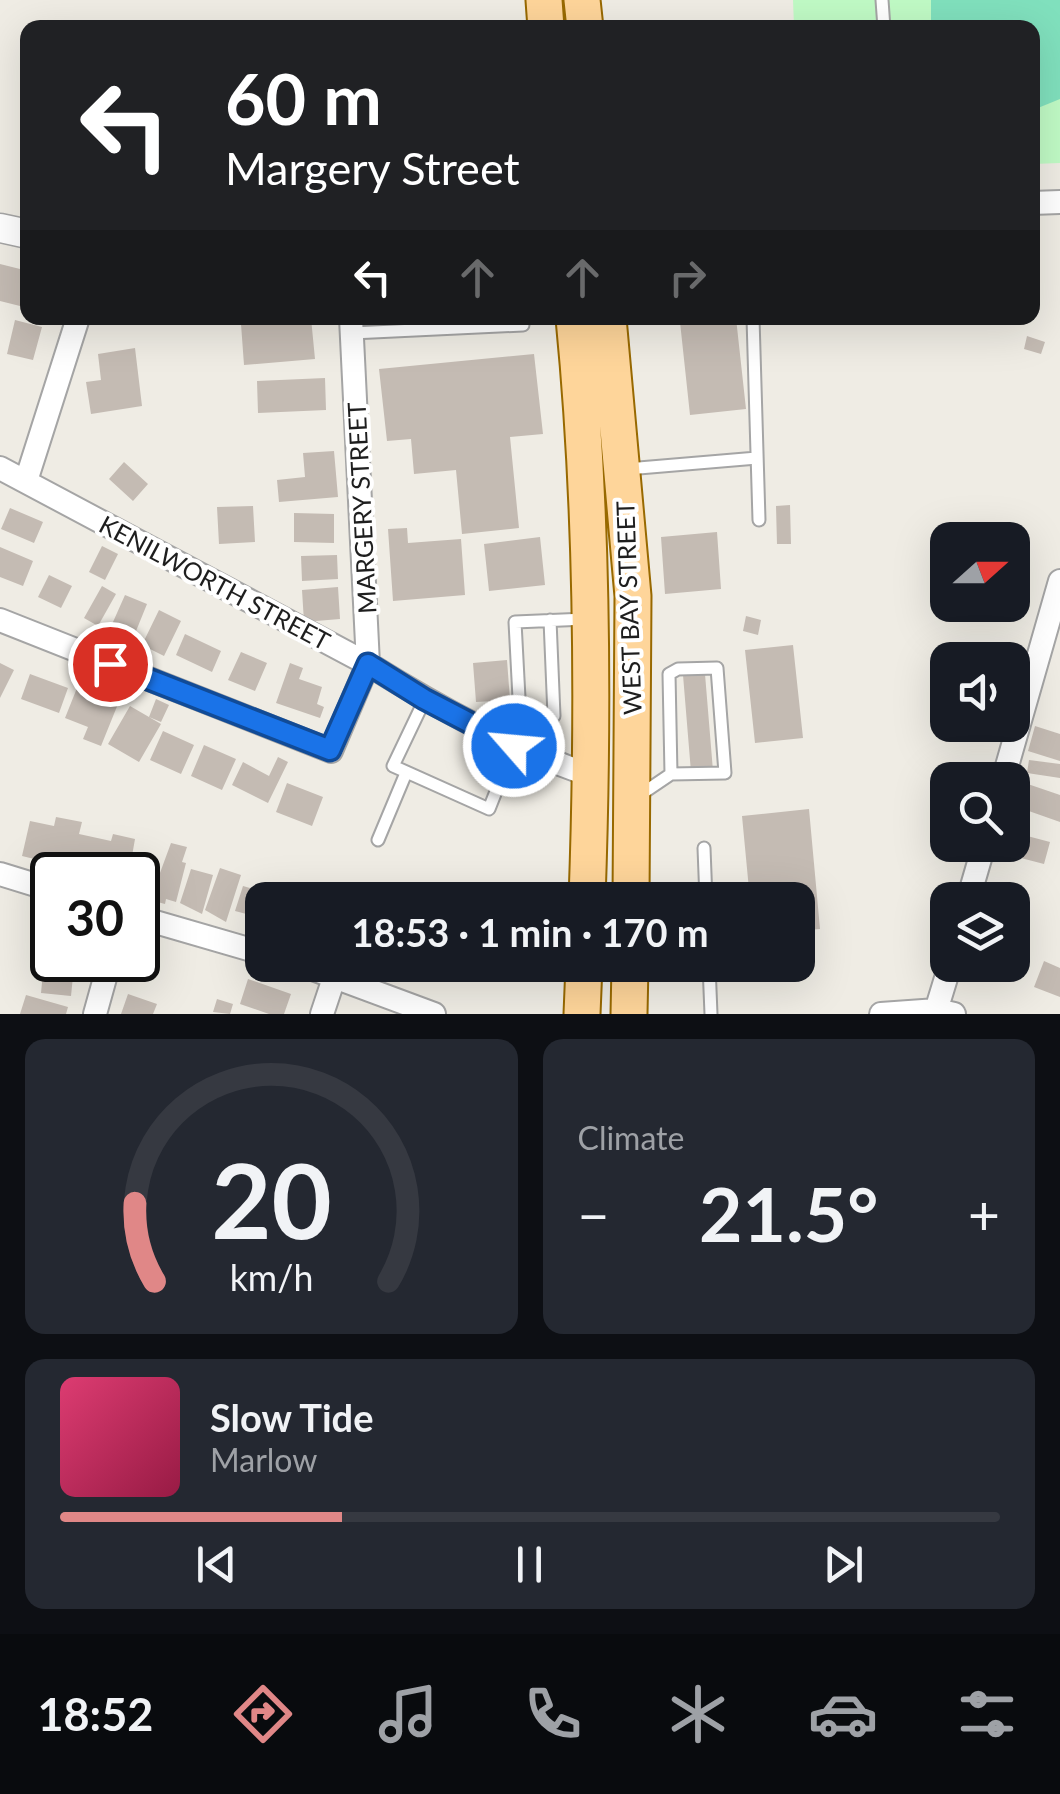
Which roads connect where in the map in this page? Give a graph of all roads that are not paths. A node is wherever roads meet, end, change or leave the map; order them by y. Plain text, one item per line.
1 (76, 325) edge
2 (523, 325) dead end
3 (575, 325) edge
4 (609, 325) edge
5 (753, 325) edge
6 (352, 326) edge
7 (757, 458) junction
8 (0, 468) edge
9 (622, 469) junction
10 (26, 481) junction
11 (759, 520) dead end
12 (1060, 581) edge
13 (591, 619) junction
14 (0, 620) edge
15 (550, 620) junction
16 (368, 664) junction
17 (633, 670) junction
18 (667, 681) junction
19 (424, 699) junction
20 (520, 717) junction
21 (514, 746) junction
22 (1008, 762) edge
23 (406, 773) junction
24 (671, 774) junction
25 (592, 776) junction
26 (632, 801) junction
27 (378, 840) dead end
28 (704, 848) dead end
29 (0, 874) edge
30 (588, 882) edge
31 (630, 882) edge
32 (705, 882) edge
33 (30, 883) edge
34 (160, 923) edge
35 (245, 948) edge
36 (103, 982) edge
37 (333, 982) edge
38 (354, 982) edge
39 (583, 982) edge
40 (630, 982) edge
41 (710, 982) edge
42 (947, 982) edge
43 (942, 1013) edge
44 (94, 1014) edge
45 (322, 1014) edge
46 (434, 1014) edge
47 (582, 1014) edge
48 (629, 1014) edge
49 (711, 1014) edge
50 (881, 1014) edge

1 - 10 street
2 - 6 lane
3 - 13 main road, WEST BAY STREET
4 - 9 main road, WEST BAY STREET
5 - 7 lane
6 - 16 street, MARGERY STREET
7 - 9 lane
7 - 11 lane
8 - 10 street, KENILWORTH STREET
9 - 17 main road, WEST BAY STREET
10 - 16 street, KENILWORTH STREET
12 - 22 street
13 - 15 lane
13 - 25 main road, WEST BAY STREET
14 - 16 street, MARGERY STREET
15 - 20 lane
15 - 20 lane
16 - 19 street, KENILWORTH STREET
17 - 18 lane
17 - 26 main road, WEST BAY STREET
18 - 24 lane
18 - 24 lane
19 - 21 street, KENILWORTH STREET
19 - 23 lane
20 - 21 lane
21 - 23 lane
21 - 25 street, KENILWORTH STREET
23 - 27 lane
24 - 26 lane
25 - 30 main road, WEST BAY STREET
26 - 31 main road, WEST BAY STREET
28 - 32 lane
29 - 33 street
34 - 35 street
36 - 44 street
37 - 45 street
38 - 46 street
39 - 47 main road
40 - 48 main road
41 - 49 lane
42 - 43 street
43 - 50 street

